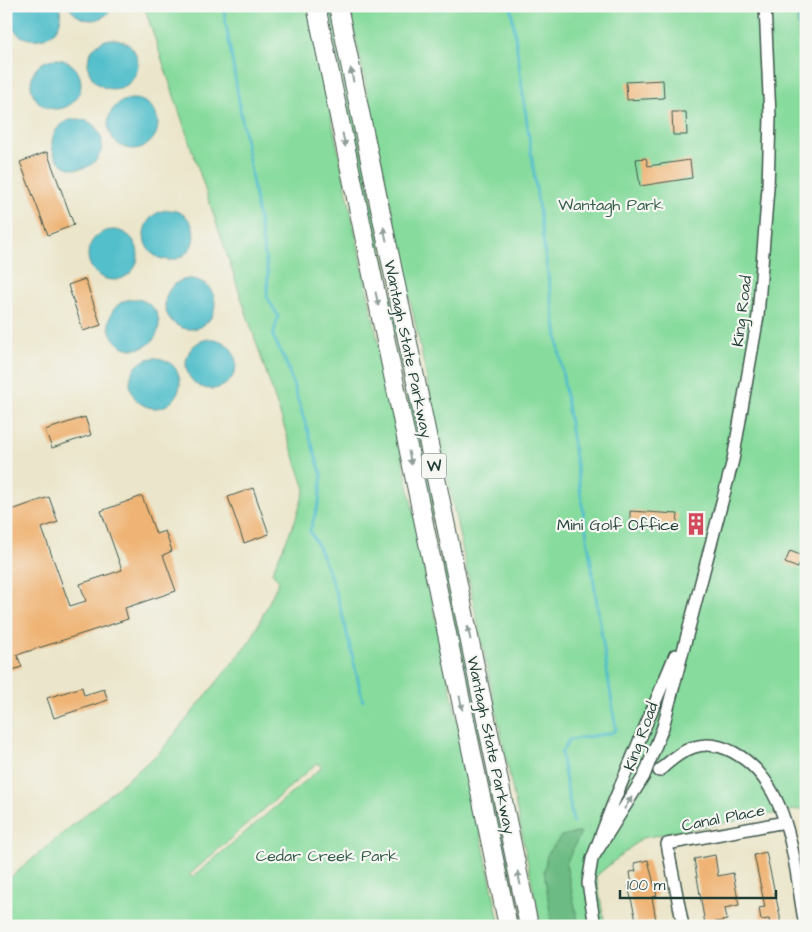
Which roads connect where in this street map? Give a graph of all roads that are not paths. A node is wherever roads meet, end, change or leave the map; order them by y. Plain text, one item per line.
1 (316, 6) edge
2 (338, 6) edge
3 (765, 6) edge
4 (692, 613) junction
5 (659, 771) dead end
6 (785, 822) junction
7 (592, 859) junction
8 (508, 926) edge
9 (529, 926) edge
10 (595, 926) edge
11 (683, 926) edge
12 (805, 926) edge

1 -> 8 highway, Wantagh State Parkway / W
9 -> 2 highway, Wantagh State Parkway / W
3 - 4 street, King Road
4 - 7 street, King Road
7 -> 4 street, King Road
5 - 6 street
6 - 11 street, Canal Place
6 - 12 street
7 - 10 street, King Road

